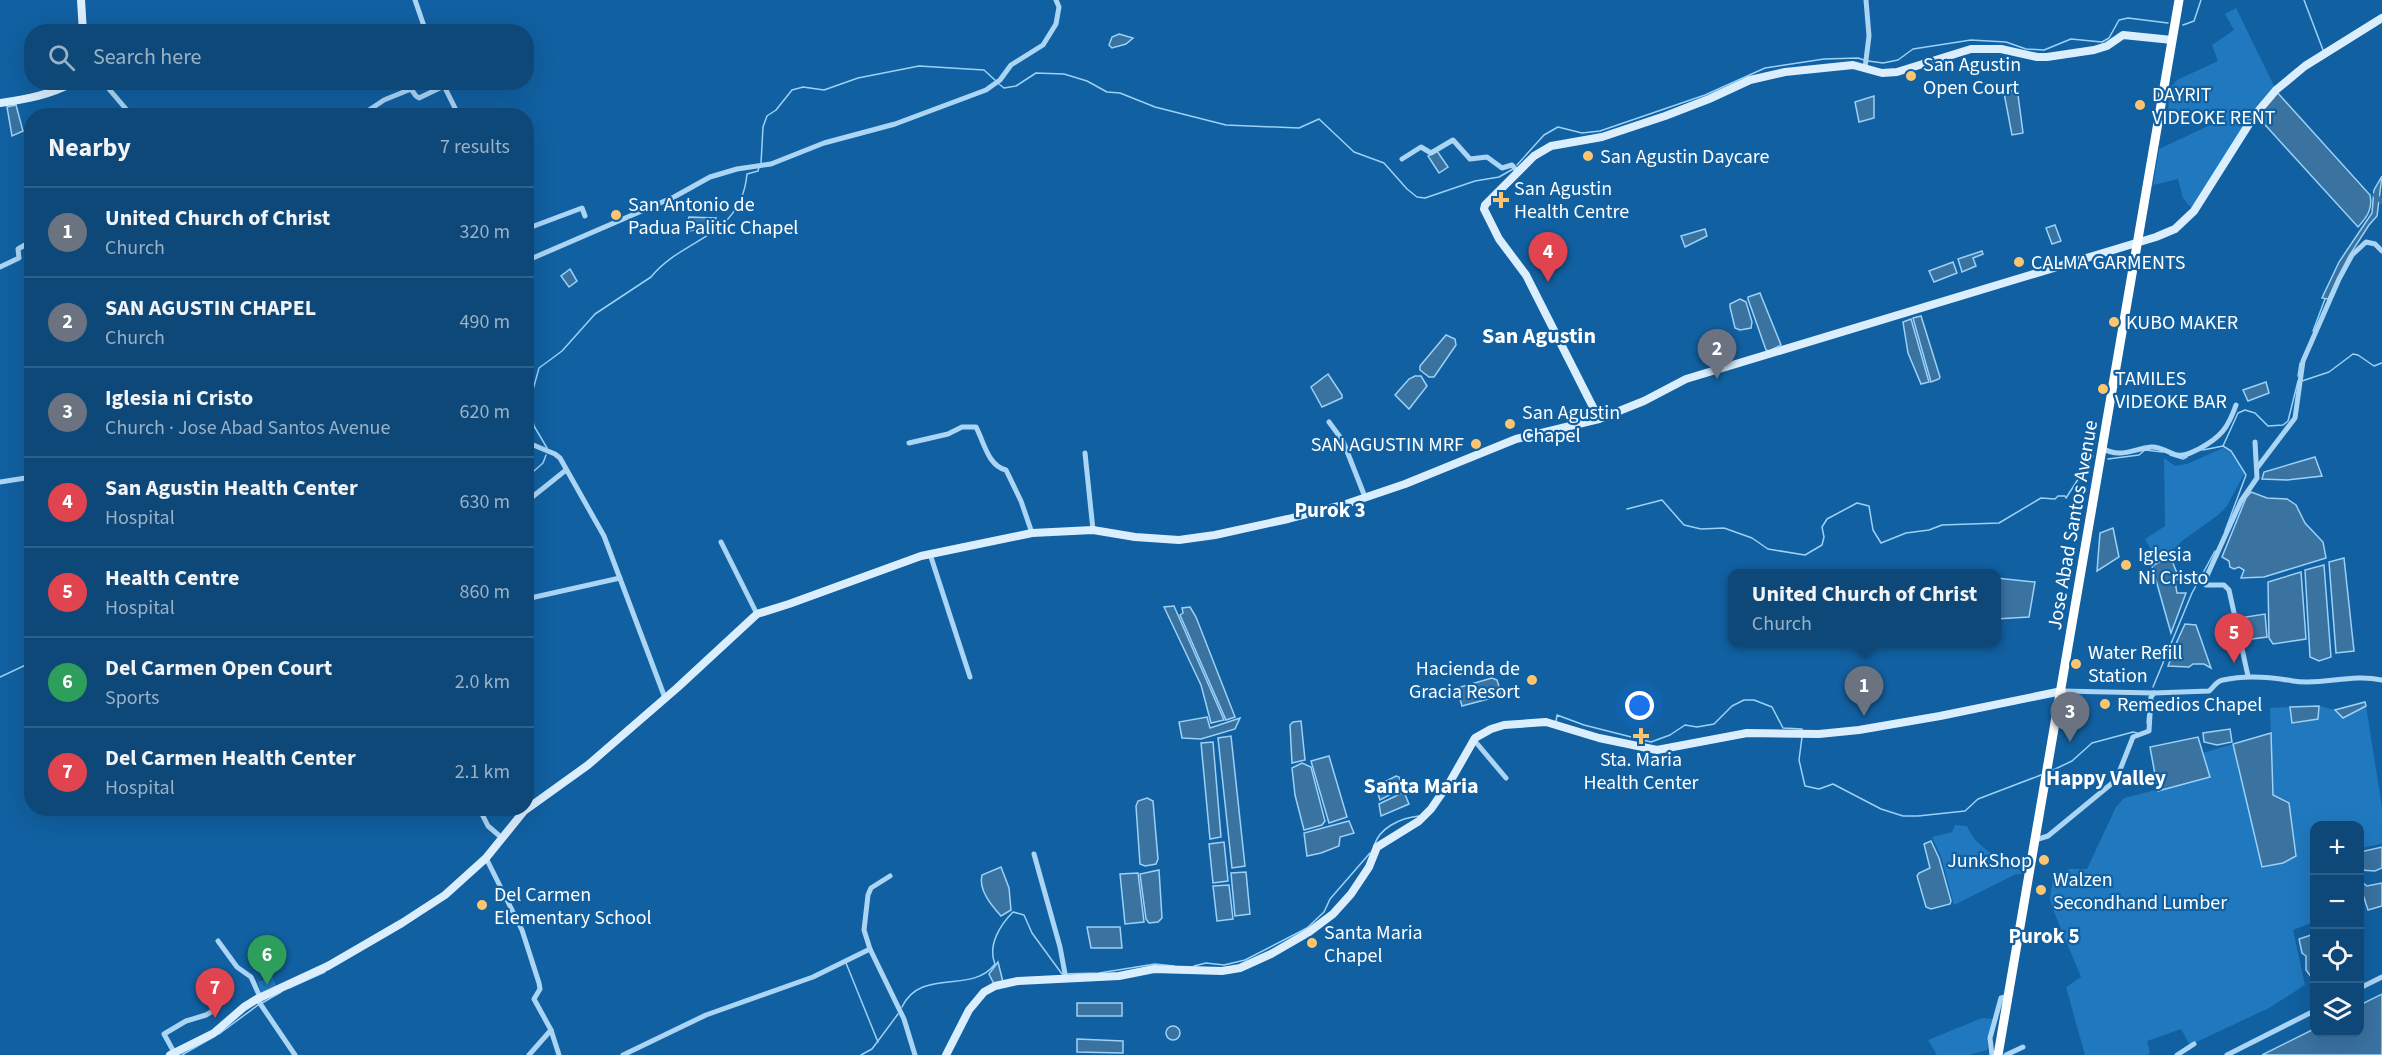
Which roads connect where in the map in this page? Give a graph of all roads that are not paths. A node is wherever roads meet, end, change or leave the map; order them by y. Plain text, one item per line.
1 (81, 0) edge
2 (415, 0) edge
3 (1056, 0) edge
4 (1866, 0) edge
5 (2179, 0) edge
6 (2382, 18) edge
7 (82, 24) edge
8 (423, 24) edge
9 (2172, 40) junction
10 (1865, 66) junction
11 (60, 90) edge
12 (110, 90) edge
13 (409, 90) edge
14 (412, 90) edge
15 (433, 90) edge
16 (446, 90) edge
17 (0, 103) edge
18 (125, 108) edge
19 (372, 108) edge
20 (455, 108) edge
21 (1402, 159) dead end
22 (1514, 168) junction
23 (585, 216) dead end
24 (534, 226) edge
25 (2137, 244) junction
26 (24, 246) edge
27 (2382, 251) edge
28 (534, 258) edge
29 (0, 267) edge
30 (2236, 405) dead end
31 (1599, 419) junction
32 (1329, 422) dead end
33 (2255, 442) dead end
34 (909, 443) dead end
35 (534, 446) edge
36 (2102, 448) junction
37 (1085, 453) dead end
38 (2257, 468) junction
39 (566, 470) junction
40 (24, 478) edge
41 (0, 482) edge
42 (534, 496) edge
43 (1365, 497) junction
44 (1093, 530) junction
45 (1032, 533) junction
46 (721, 542) dead end
47 (930, 554) junction
48 (620, 578) junction
49 (534, 597) edge
50 (757, 614) junction
51 (2248, 676) junction
52 (970, 677) dead end
53 (2382, 680) edge
54 (2062, 690) junction
55 (2154, 693) junction
56 (665, 698) junction
57 (1474, 740) junction
58 (1506, 778) dead end
59 (534, 805) edge
60 (483, 816) edge
61 (521, 816) edge
62 (502, 838) junction
63 (2035, 840) junction
64 (1034, 854) dead end
65 (486, 858) junction
66 (890, 876) dead end
67 (218, 941) dead end
68 (870, 950) junction
69 (2382, 977) edge
70 (1066, 979) junction
71 (2364, 986) edge
72 (2009, 996) junction
73 (259, 998) junction
74 (216, 1009) dead end
75 (2310, 1013) edge
76 (550, 1030) junction
77 (2194, 1044) dead end
78 (2023, 1047) dead end
79 (1999, 1050) edge
80 (173, 1054) edge
81 (531, 1054) edge
82 (295, 1055) edge
83 (559, 1055) edge
84 (622, 1055) edge
85 (915, 1055) edge
86 (946, 1055) edge
87 (2177, 1055) edge
88 (2227, 1055) edge

1 - 7 street
2 - 8 street
3 - 28 street
4 - 10 street
5 - 9 highway, Jose Abad Santos Avenue
6 - 25 street
9 - 10 street
9 - 25 highway, Jose Abad Santos Avenue
10 - 22 street
11 - 17 street
12 - 18 street
13 - 19 street
14 - 15 street
16 - 20 street
21 - 22 street
22 - 31 street
23 - 24 street
25 - 31 street
25 - 36 highway, Jose Abad Santos Avenue
26 - 29 street
27 - 38 street
30 - 36 street
31 - 43 street
32 - 43 street
33 - 38 street
34 - 45 street
35 - 39 street
36 - 54 highway, Jose Abad Santos Avenue
37 - 44 street
38 - 51 street
39 - 42 street
39 - 48 street
40 - 41 street
43 - 44 street
44 - 45 street
45 - 47 street
46 - 50 street
47 - 50 street
47 - 52 street
48 - 49 street
48 - 56 street
50 - 56 street
51 - 53 street
51 - 55 street
54 - 55 street
54 - 57 street
54 - 63 highway, Jose Abad Santos Avenue
55 - 63 street
56 - 59 street
57 - 58 street
57 - 70 street
60 - 62 street
61 - 62 street
62 - 65 street
63 - 72 highway, Jose Abad Santos Avenue
64 - 70 street
65 - 73 street
65 - 76 street
66 - 68 street
67 - 73 street
68 - 84 street
68 - 85 street
69 - 71 street
70 - 86 street
72 - 79 highway, Jose Abad Santos Avenue
72 - 79 street
73 - 80 street
73 - 82 street
74 - 80 street
75 - 88 street
76 - 81 street
76 - 83 street
77 - 87 street
78 - 79 street

